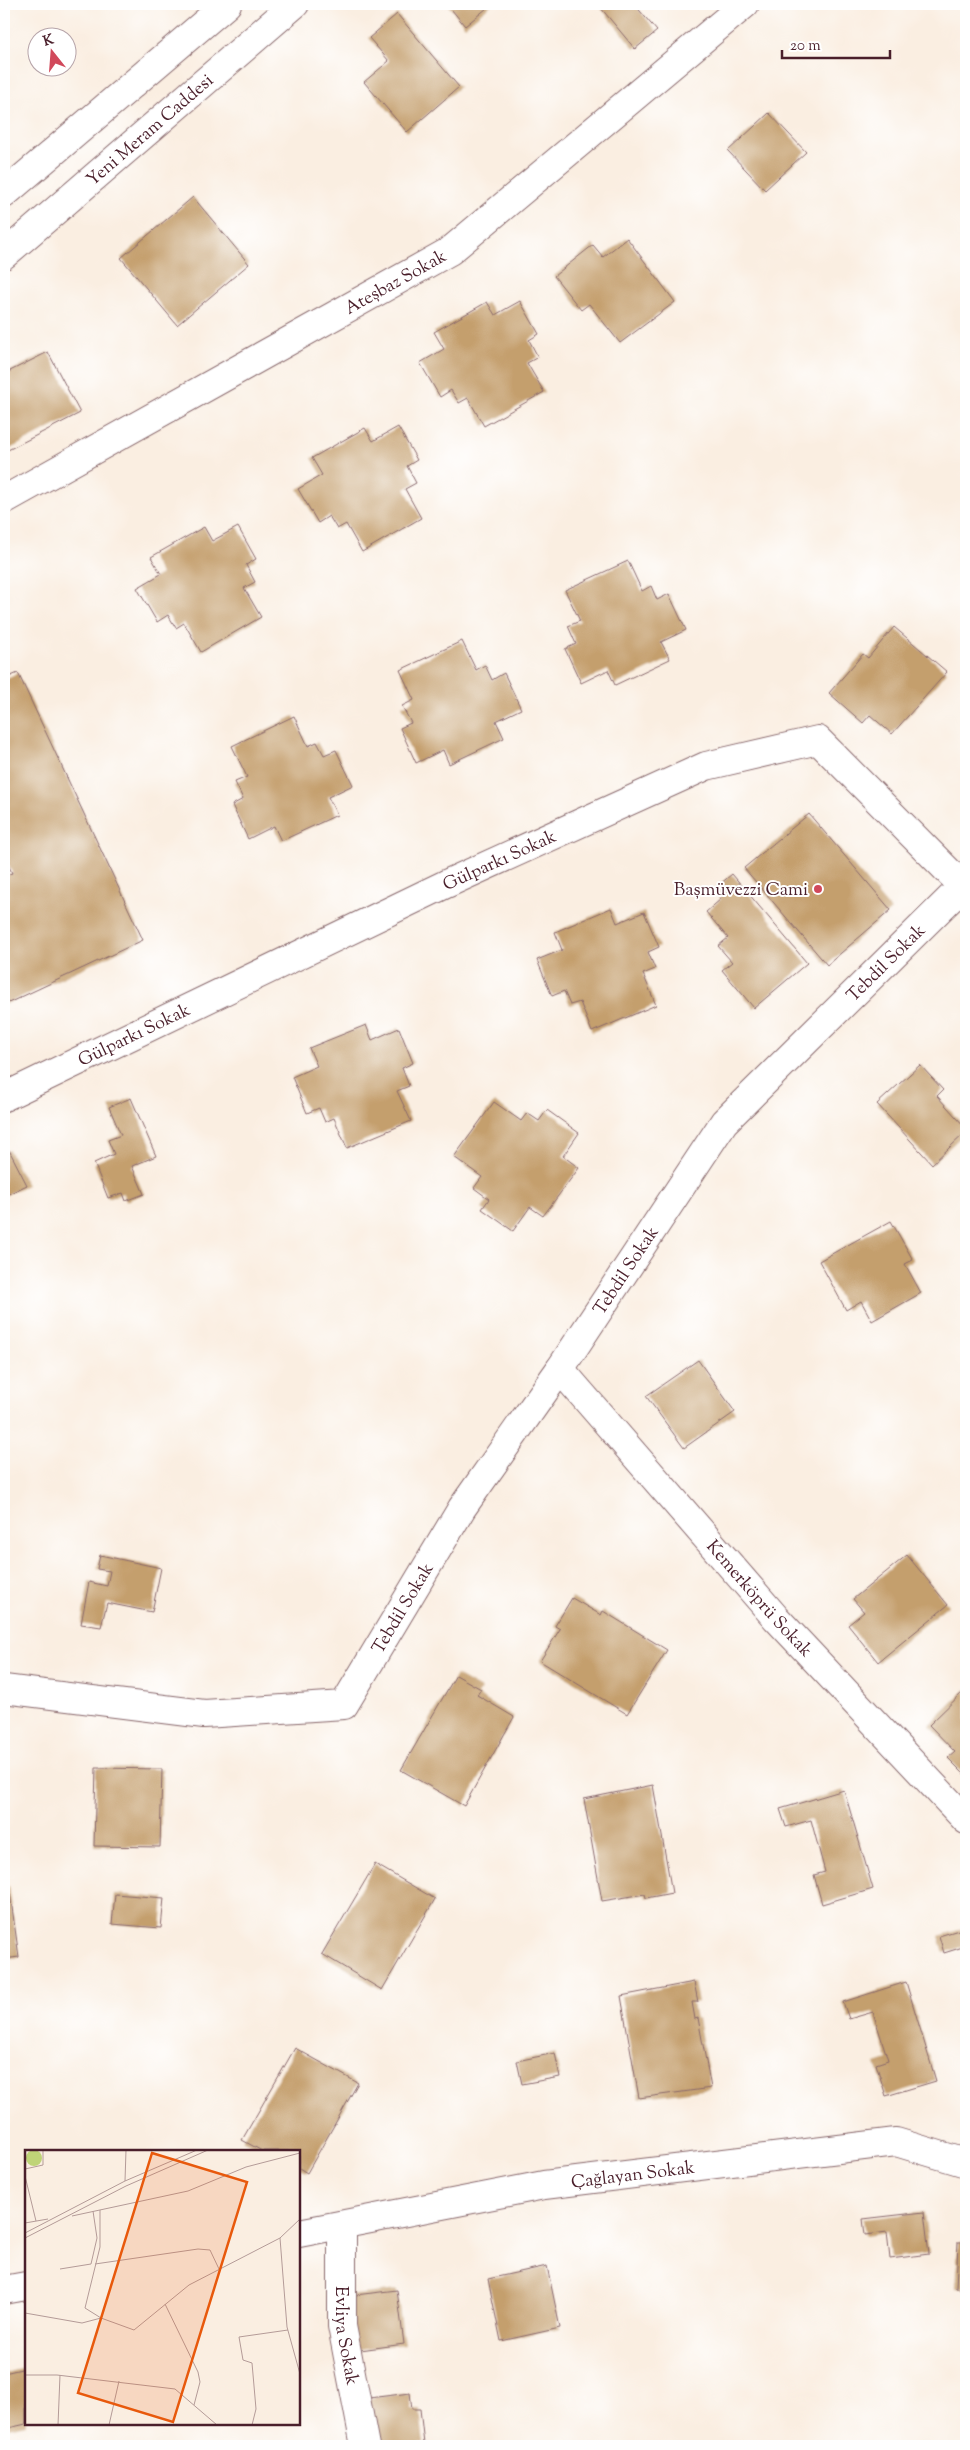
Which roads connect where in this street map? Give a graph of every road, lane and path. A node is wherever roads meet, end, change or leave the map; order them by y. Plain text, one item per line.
1 (227, 4) edge
2 (295, 4) edge
3 (745, 4) edge
4 (4, 194) edge
5 (4, 255) edge
6 (4, 500) edge
7 (965, 885) edge
8 (4, 1097) edge
9 (560, 1369) junction
10 (4, 1689) edge
11 (966, 1820) edge
12 (966, 2163) edge
13 (342, 2225) junction
14 (300, 2233) edge
15 (25, 2286) edge
16 (4, 2290) edge
17 (365, 2446) edge

1 - 4 street
2 - 5 street, Yeni Meram Caddesi
3 - 6 street, Ateşbaz Sokak
7 - 8 street, Gülparkı Sokak
7 - 9 street, Tebdil Sokak
9 - 10 street, Tebdil Sokak
9 - 11 street, Kemerköprü Sokak
12 - 13 street, Çağlayan Sokak
13 - 14 street, Çağlayan Sokak
13 - 17 street, Evliya Sokak
15 - 16 street

